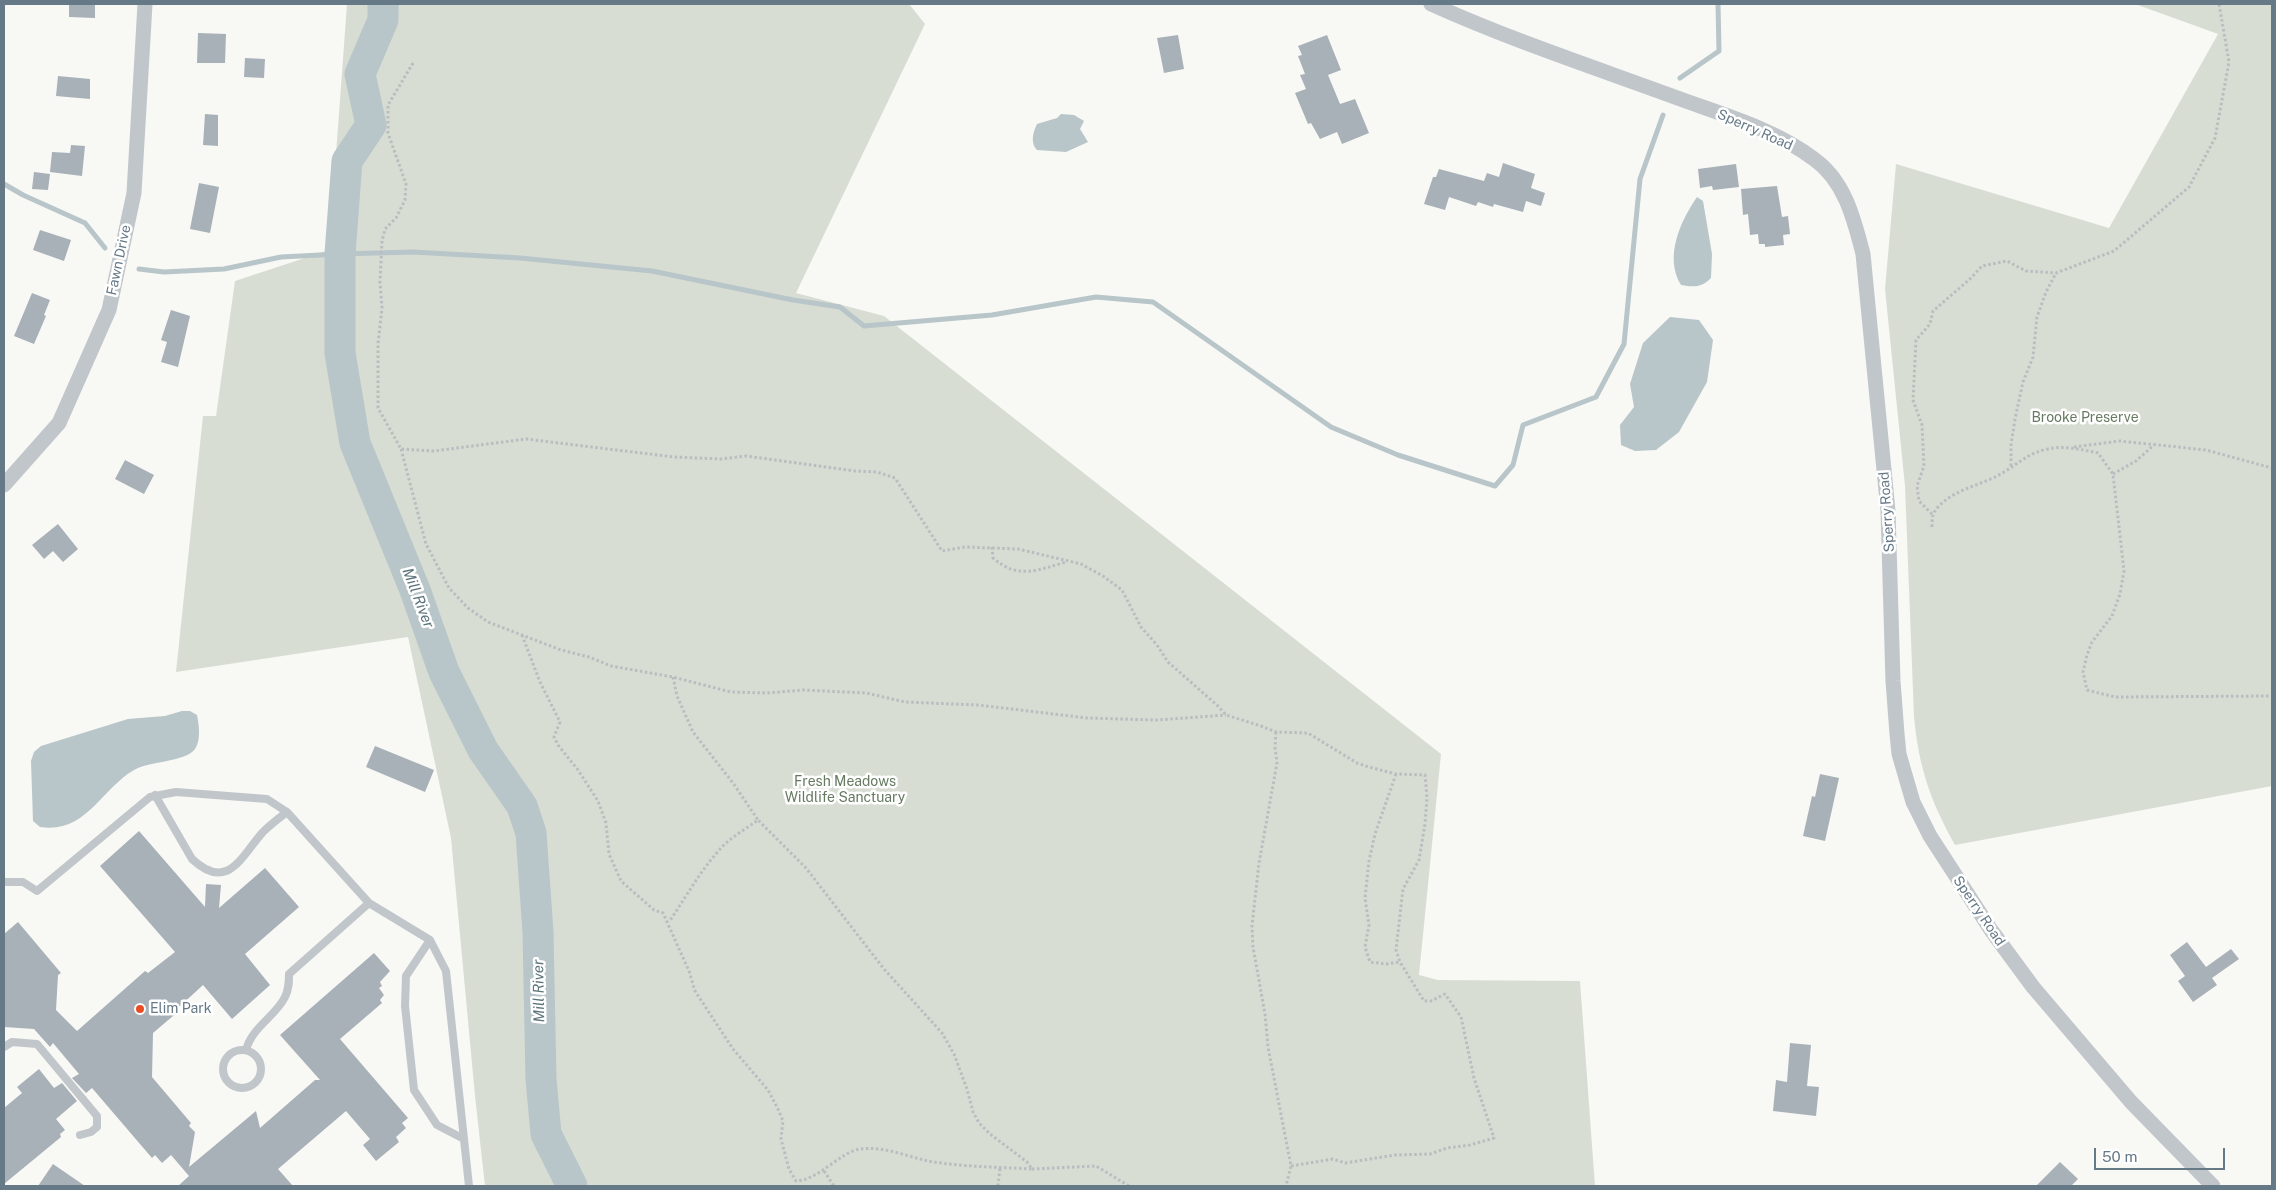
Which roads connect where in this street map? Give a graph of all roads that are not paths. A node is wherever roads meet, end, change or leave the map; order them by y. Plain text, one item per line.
1 (145, 4) edge
2 (1431, 4) edge
3 (4, 485) edge
4 (155, 795) junction
5 (287, 812) junction
6 (4, 882) edge
7 (369, 903) junction
8 (430, 940) junction
9 (4, 1046) edge
10 (246, 1050) junction
11 (80, 1135) dead end
12 (464, 1138) junction
13 (469, 1186) edge
14 (2214, 1186) edge

1 - 3 street, Fawn Drive
2 - 14 street, Sperry Road
4 - 5 lane
4 - 5 lane
4 - 6 lane
5 - 7 lane
7 - 8 lane
7 - 10 lane
8 - 12 lane
8 - 12 lane
9 - 11 lane
10 - 10 lane
12 - 13 lane

